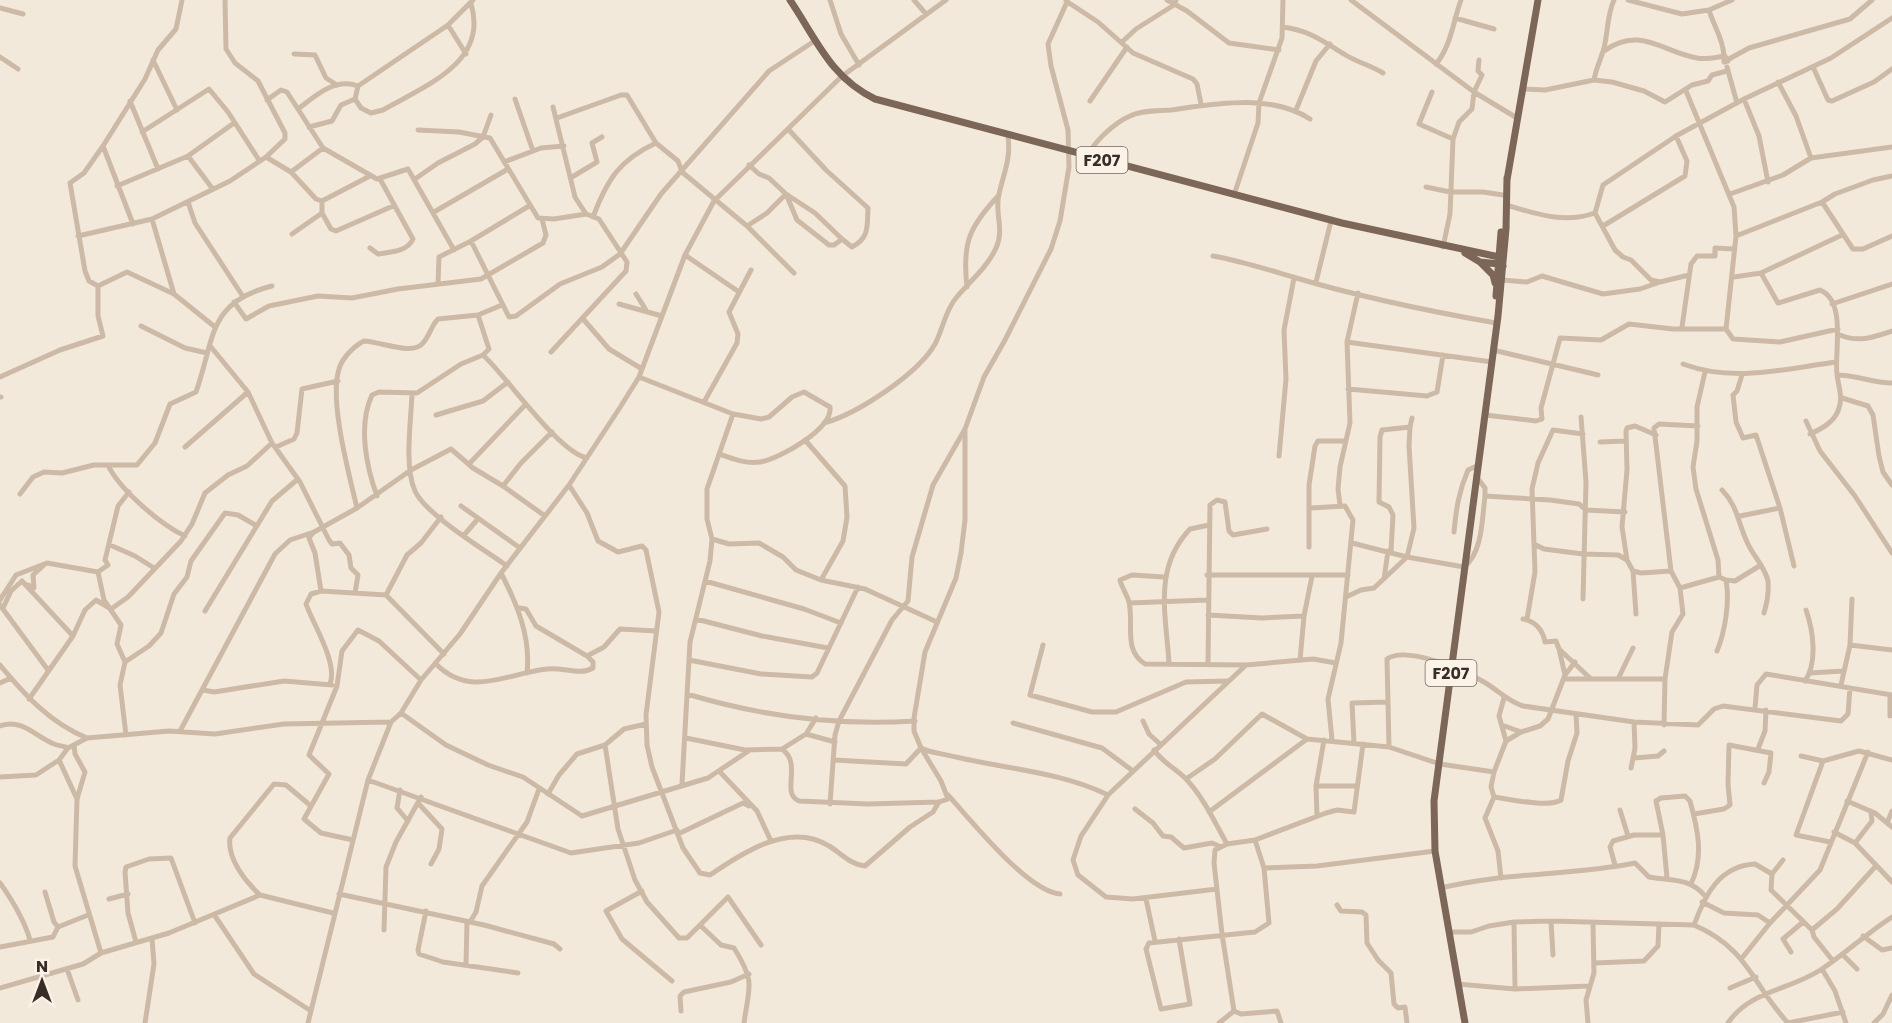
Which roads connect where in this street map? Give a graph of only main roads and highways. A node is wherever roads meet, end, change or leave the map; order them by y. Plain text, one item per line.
1 (790, 0) edge
2 (1538, 0) edge
3 (1507, 178) junction
4 (1501, 235) junction
5 (1460, 250) junction
6 (1488, 255) junction
7 (1480, 262) junction
8 (1501, 262) junction
9 (1496, 287) junction
10 (1496, 323) junction
11 (1465, 1023) edge

1 - 5 main road, F207
2 - 3 main road, F207
3 - 4 main road, F207
3 - 8 main road, F207
4 - 6 main road
4 - 8 main road, F207
5 - 6 main road, F207
5 - 7 main road, F207
6 - 8 main road, F207
7 - 8 main road, F207
7 - 9 main road
8 - 9 main road, F207
8 - 10 main road, F207
9 - 10 main road, F207
10 - 11 main road, F207

